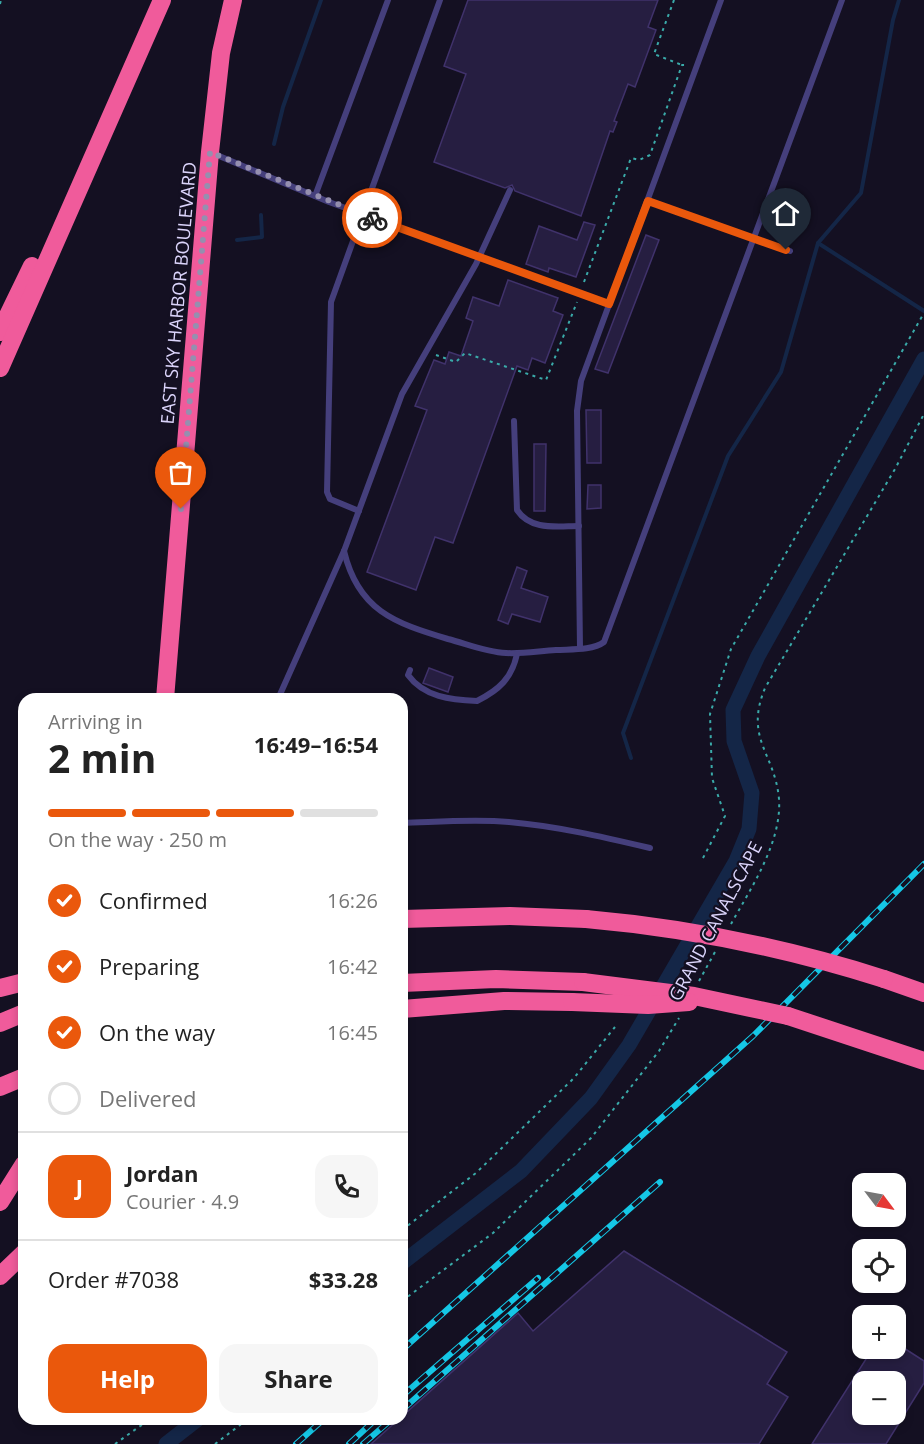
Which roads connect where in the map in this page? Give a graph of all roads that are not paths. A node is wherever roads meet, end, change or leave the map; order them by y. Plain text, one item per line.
1 (153, 0) edge
2 (162, 0) edge
3 (233, 0) edge
4 (245, 0) edge
5 (388, 0) edge
6 (440, 0) edge
7 (721, 0) edge
8 (842, 0) edge
9 (211, 145) junction
10 (510, 190) dead end
11 (315, 196) junction
12 (648, 201) junction
13 (361, 214) junction
14 (754, 239) junction
15 (790, 251) dead end
16 (480, 258) junction
17 (609, 304) junction
18 (0, 332) edge
19 (0, 368) edge
20 (514, 421) dead end
21 (358, 512) junction
22 (579, 526) junction
23 (344, 551) junction
24 (580, 648) junction
25 (517, 654) junction
26 (410, 670) dead end
27 (165, 693) edge
28 (281, 693) edge
29 (408, 823) edge
30 (650, 848) dead end
31 (408, 920) edge
32 (408, 983) edge
33 (18, 984) edge
34 (0, 988) edge
35 (924, 993) edge
36 (717, 1000) junction
37 (408, 1009) edge
38 (18, 1016) edge
39 (0, 1023) edge
40 (924, 1061) edge
41 (18, 1080) edge
42 (2, 1087) edge
43 (18, 1160) edge
44 (18, 1174) edge
45 (0, 1182) edge
46 (0, 1202) edge
47 (18, 1259) edge
48 (0, 1276) edge

1 - 18 highway
2 - 19 highway
3 - 9 highway, EAST SKY HARBOR BOULEVARD
4 - 9 highway
5 - 11 lane
6 - 13 lane
7 - 12 lane
8 - 14 lane
9 - 11 lane
9 - 27 highway, EAST SKY HARBOR BOULEVARD
10 - 16 lane
11 - 13 lane
12 - 14 lane
12 - 17 lane
13 - 16 lane
13 - 21 lane
14 - 15 lane
14 - 24 lane
16 - 17 lane
16 - 21 lane
17 - 22 lane
20 - 22 lane
21 - 23 lane
22 - 24 lane
23 - 25 lane
23 - 28 lane
24 - 25 lane
25 - 26 lane
29 - 30 lane
31 - 35 highway, bridge
32 - 36 highway, bridge
33 - 34 highway
36 - 37 highway, bridge
36 - 40 highway, bridge
38 - 39 highway
41 - 42 highway
43 - 45 highway
44 - 46 highway
47 - 48 highway

